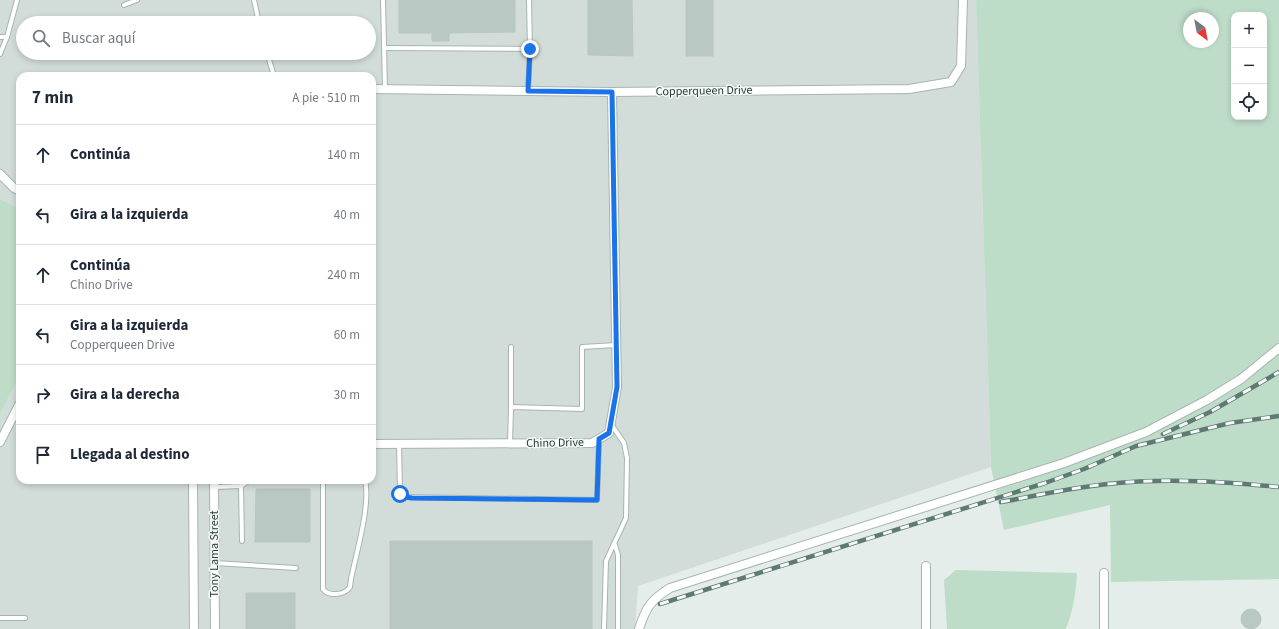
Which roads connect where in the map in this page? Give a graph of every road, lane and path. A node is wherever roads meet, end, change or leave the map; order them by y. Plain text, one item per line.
1 (17, 0) edge
2 (137, 0) edge
3 (254, 0) edge
4 (383, 0) edge
5 (529, 0) edge
6 (963, 0) edge
7 (124, 5) dead end
8 (257, 16) edge
9 (0, 37) edge
10 (7, 37) junction
11 (384, 48) junction
12 (530, 49) junction
13 (0, 54) edge
14 (269, 60) edge
15 (273, 72) edge
16 (376, 89) edge
17 (385, 89) junction
18 (528, 91) junction
19 (612, 92) junction
20 (0, 174) edge
21 (16, 189) edge
22 (617, 345) junction
23 (511, 347) dead end
24 (1279, 348) edge
25 (511, 408) junction
26 (16, 413) edge
27 (611, 424) junction
28 (599, 439) junction
29 (0, 442) edge
30 (376, 444) edge
31 (399, 444) junction
32 (510, 444) junction
33 (193, 484) edge
34 (214, 484) edge
35 (244, 484) edge
36 (323, 484) edge
37 (366, 484) edge
38 (241, 486) junction
39 (242, 541) dead end
40 (615, 544) junction
41 (215, 563) junction
42 (926, 566) dead end
43 (296, 568) dead end
44 (1104, 573) dead end
45 (0, 618) edge
46 (25, 618) dead end
47 (194, 629) edge
48 (215, 629) edge
49 (604, 629) edge
50 (618, 629) edge
51 (639, 629) edge
52 (926, 629) edge
53 (1104, 629) edge

1 - 10 lane
2 - 7 lane
3 - 8 lane
4 - 11 lane
5 - 12 lane
6 - 19 street, Copperqueen Drive
9 - 10 lane
10 - 13 lane
11 - 12 lane
11 - 17 lane
12 - 18 lane
14 - 15 lane
16 - 17 street, Copperqueen Drive
17 - 18 street, Copperqueen Drive
18 - 19 street, Copperqueen Drive
19 - 22 street, Chino Drive
20 - 21 street
22 - 25 lane
22 - 27 street, Chino Drive
23 - 25 lane
24 - 51 street
25 - 32 lane
26 - 29 street
27 - 28 street, Chino Drive
27 - 40 lane
28 - 31 lane
28 - 32 street, Chino Drive
30 - 31 street, Chino Drive
31 - 32 street, Chino Drive
33 - 47 street, Tony Lama Street
34 - 38 lane
34 - 41 street, Tony Lama Street
35 - 38 lane
36 - 37 lane
38 - 39 lane
40 - 49 lane
40 - 50 lane
41 - 43 lane
41 - 48 street, Tony Lama Street
42 - 52 street
44 - 53 street
45 - 46 lane

